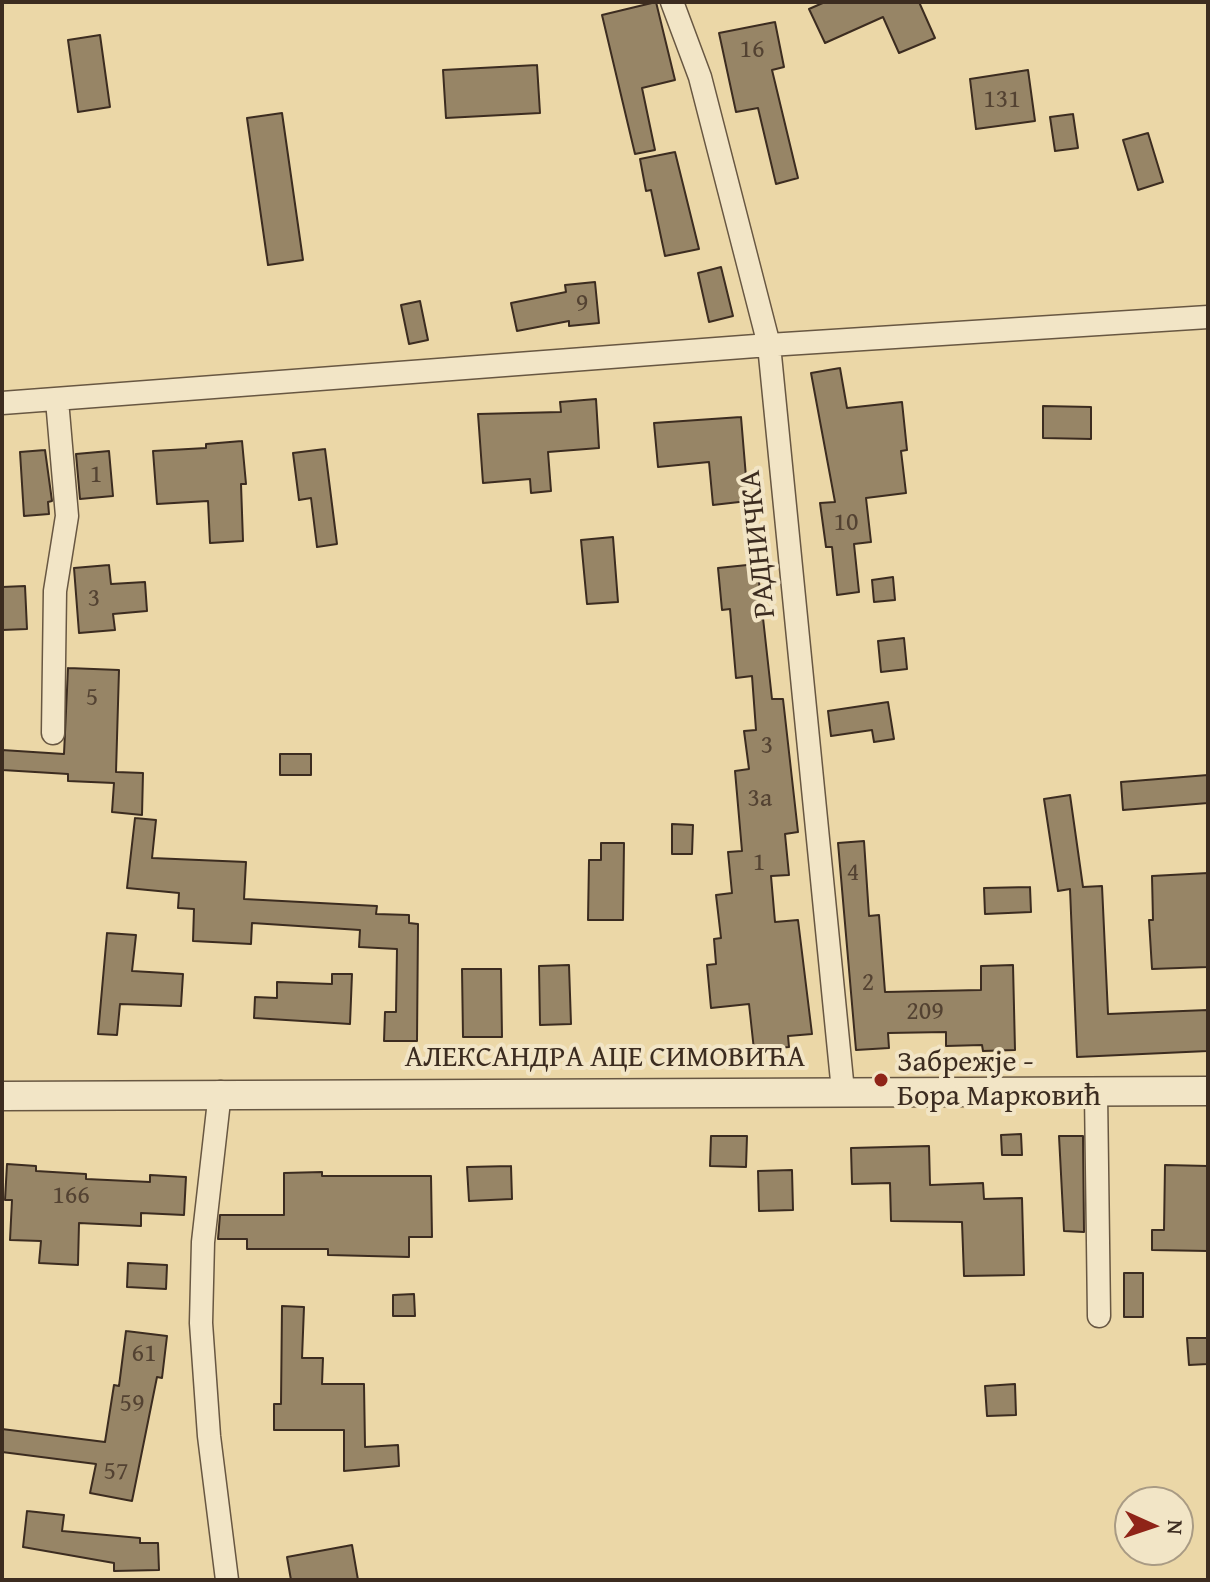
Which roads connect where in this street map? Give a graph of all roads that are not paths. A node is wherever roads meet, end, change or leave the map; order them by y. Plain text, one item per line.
1 (672, 2) edge
2 (1208, 317) edge
3 (769, 345) junction
4 (57, 400) junction
5 (2, 403) edge
6 (53, 733) dead end
7 (843, 1091) junction
8 (1208, 1091) edge
9 (220, 1092) junction
10 (1096, 1093) junction
11 (2, 1096) edge
12 (1099, 1316) dead end
13 (227, 1580) edge

1 - 3 street, РАДНИЧКА
2 - 3 street
3 - 4 street
3 - 7 street, РАДНИЧКА
4 - 5 street
4 - 6 street
7 - 9 street, АЛЕКСАНДРА АЦЕ СИМОВИЋА
7 - 10 street, АЛЕКСАНДРА АЦЕ СИМОВИЋА
8 - 10 street, АЛЕКСАНДРА АЦЕ СИМОВИЋА
9 - 11 street, АЛЕКСАНДРА АЦЕ СИМОВИЋА
9 - 13 street
10 - 12 street

